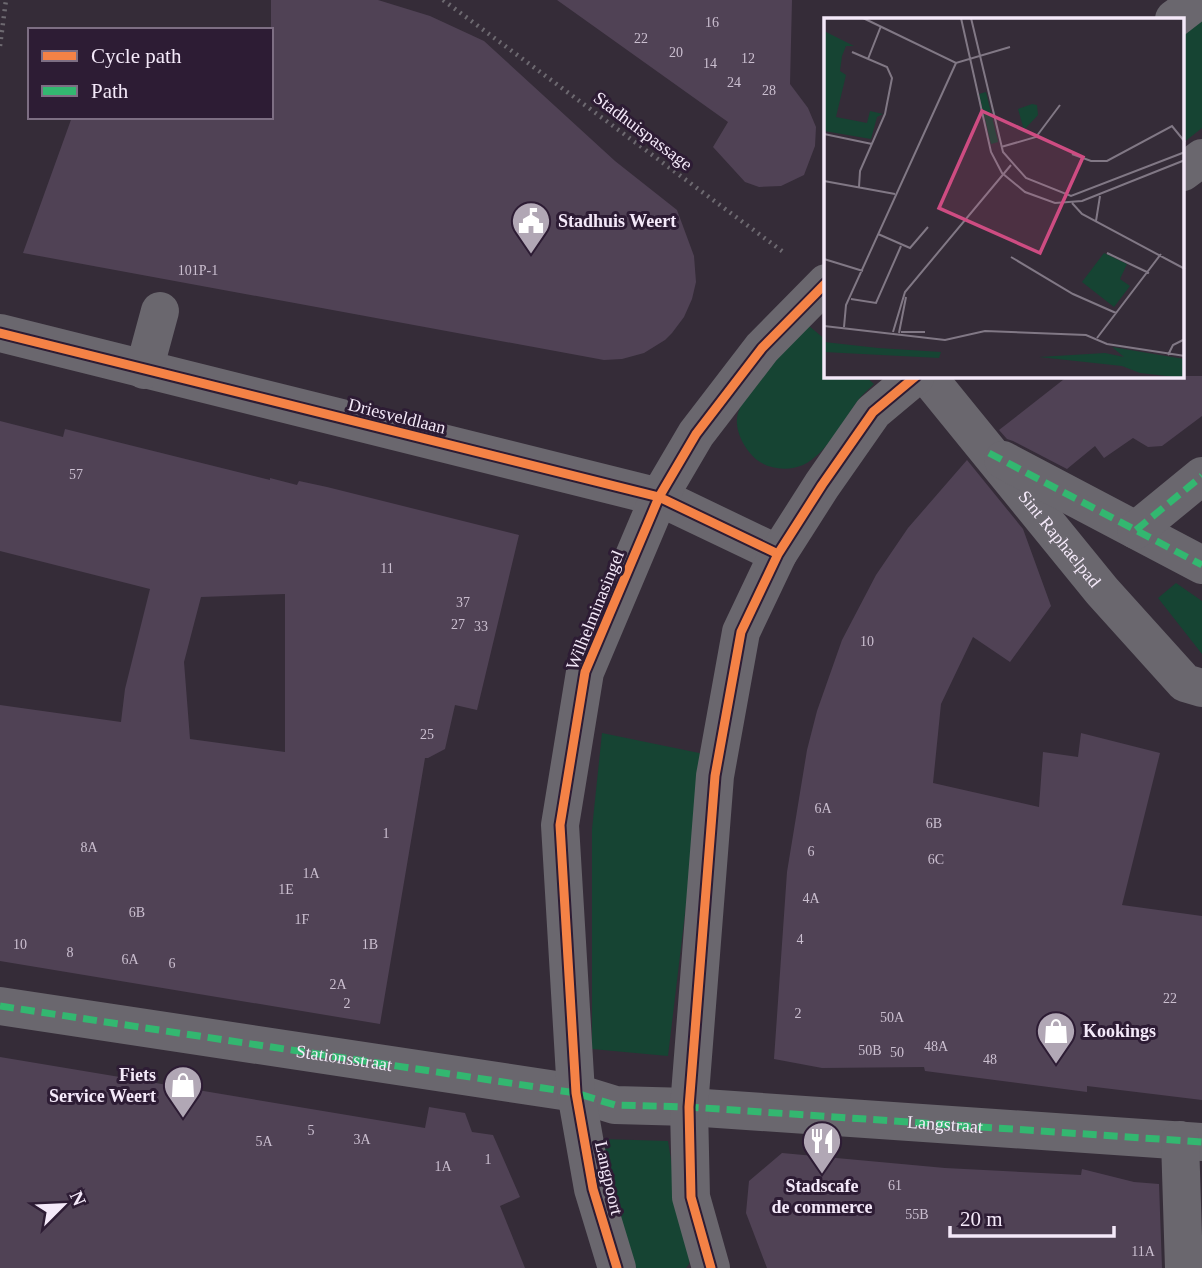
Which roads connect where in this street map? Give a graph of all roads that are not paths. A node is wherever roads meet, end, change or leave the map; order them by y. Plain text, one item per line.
1 (1199, 0) edge
2 (1175, 18) edge
3 (1202, 158) edge
4 (1184, 171) edge
5 (824, 286) edge
6 (160, 311) dead end
7 (0, 334) edge
8 (144, 370) junction
9 (914, 378) edge
10 (929, 378) edge
11 (989, 453) junction
12 (1202, 476) edge
13 (659, 497) junction
14 (1136, 530) junction
15 (778, 554) junction
16 (1202, 565) edge
17 (1202, 688) edge
18 (0, 1006) edge
19 (576, 1093) junction
20 (689, 1107) junction
21 (1191, 1141) edge
22 (617, 1268) edge
23 (711, 1268) edge
24 (1184, 1268) edge

1 - 2 street
3 - 4 street
5 - 13 street, Wilhelminasingel
6 - 8 street
7 - 8 street, Driesveldlaan
8 - 13 street, Driesveldlaan
9 - 15 street
10 - 11 street, Sint Raphaelpad
11 - 14 street
11 - 17 street, Sint Raphaelpad
12 - 14 street
13 - 15 street, Driesveldlaan
13 - 19 street, Wilhelminasingel
14 - 16 street
15 - 20 street
18 - 19 street, Stationsstraat
19 - 20 street, Stationsstraat
19 - 22 street, Langpoort
20 - 21 street, Langstraat
20 - 23 street
21 - 24 street

